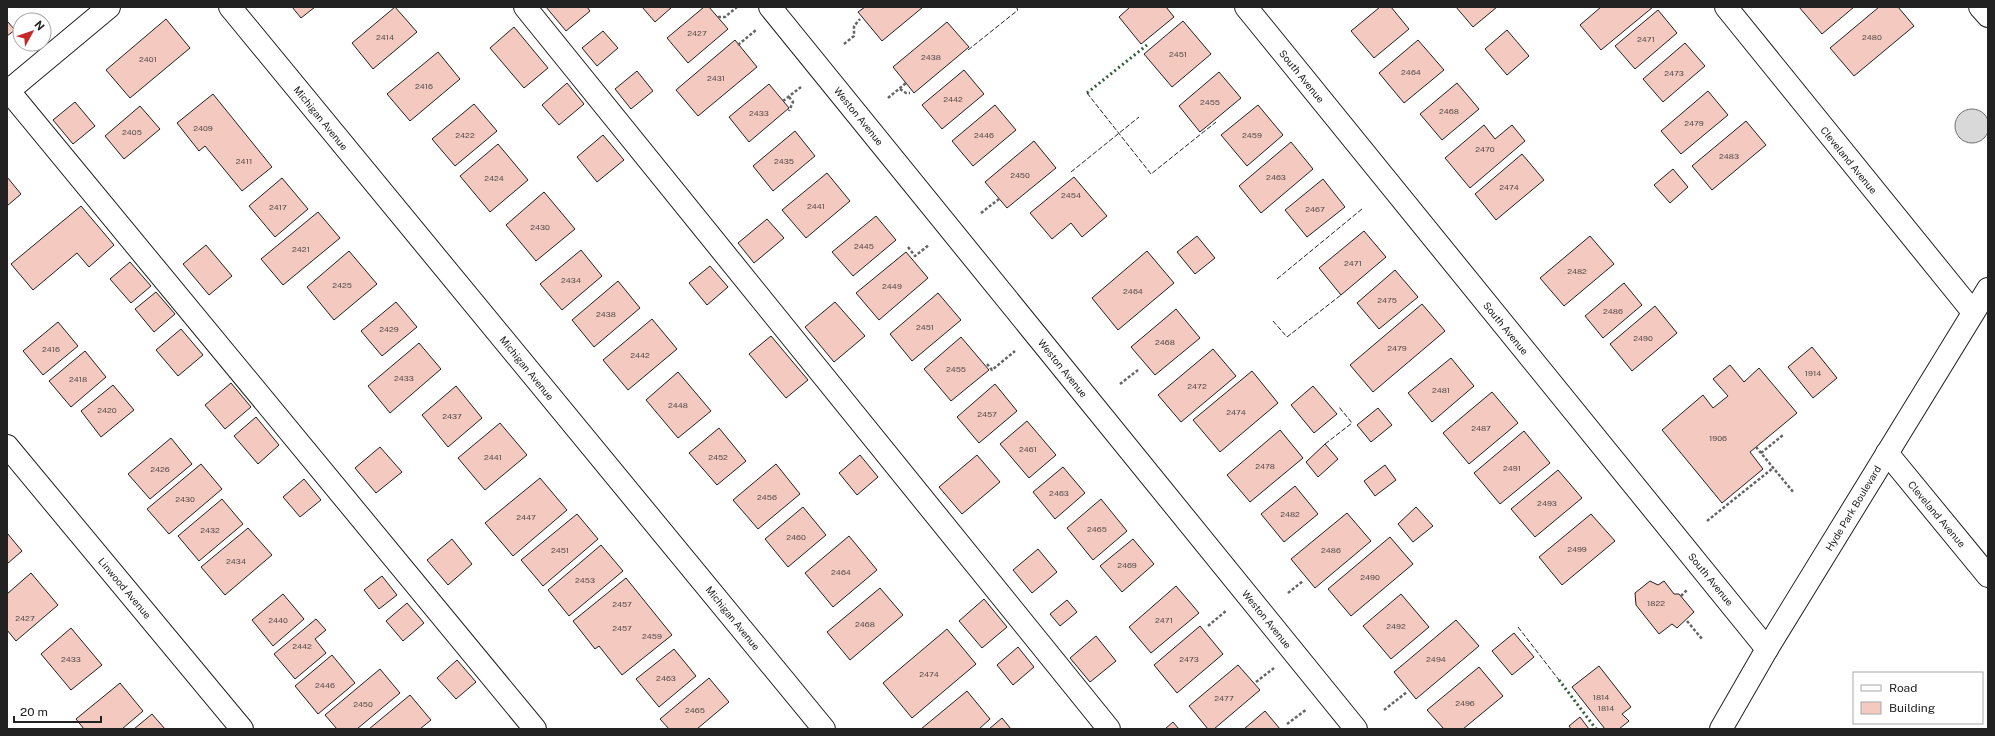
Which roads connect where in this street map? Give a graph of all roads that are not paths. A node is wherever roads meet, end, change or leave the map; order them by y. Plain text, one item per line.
1 (109, 7) edge
2 (230, 7) edge
3 (525, 7) edge
4 (770, 7) edge
5 (1246, 7) edge
6 (1726, 7) edge
7 (1980, 7) edge
8 (1988, 16) edge
9 (7, 91) edge
10 (1988, 289) edge
11 (1973, 312) junction
12 (7, 446) edge
13 (1887, 453) junction
14 (1988, 576) edge
15 (1767, 648) junction
16 (242, 729) edge
17 (535, 729) edge
18 (824, 729) edge
19 (1109, 729) edge
20 (1356, 729) edge
21 (1721, 729) edge

1 - 9 street
2 - 18 street, Michigan Avenue
3 - 19 street
4 - 20 street, Weston Avenue
5 - 15 street, South Avenue
6 - 11 street, Cleveland Avenue
7 - 8 street
9 - 17 street
10 - 11 street, Hyde Park Boulevard
11 - 13 street, Hyde Park Boulevard
12 - 16 street, Linwood Avenue
13 - 14 street, Cleveland Avenue
13 - 15 street, Hyde Park Boulevard
15 - 21 street, Hyde Park Boulevard

